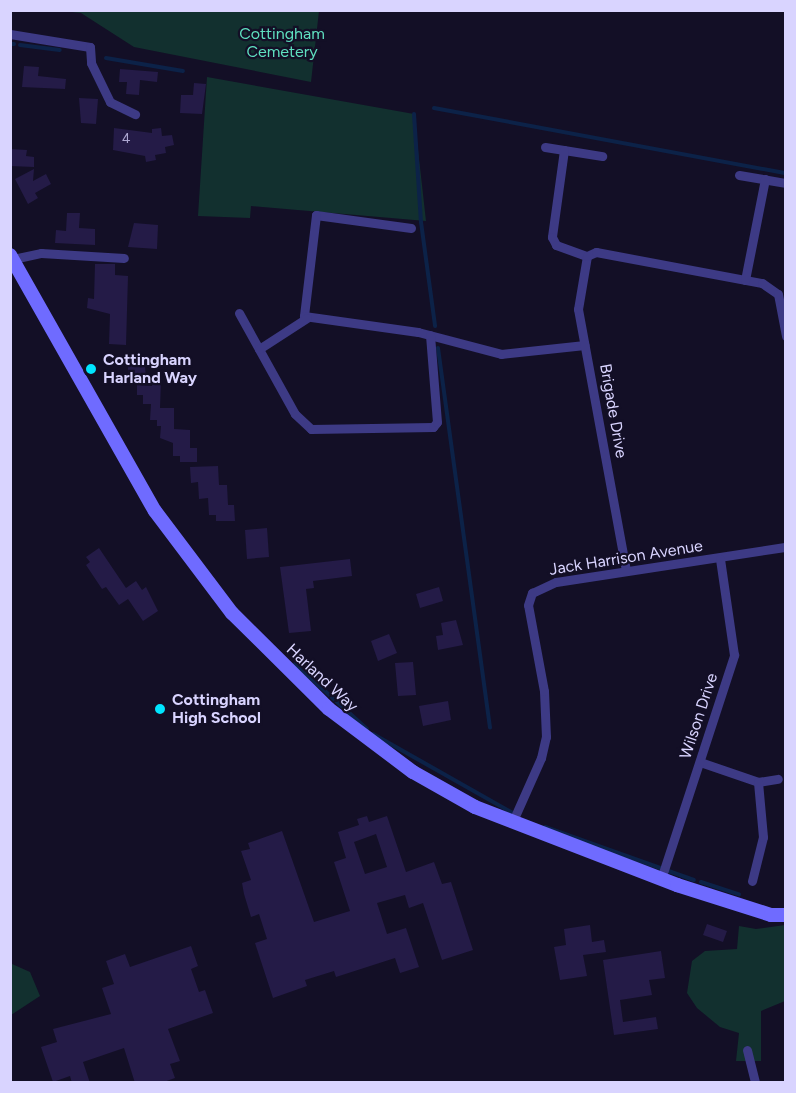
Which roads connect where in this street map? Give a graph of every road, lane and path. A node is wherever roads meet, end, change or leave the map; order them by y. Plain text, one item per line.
1 (10, 34) edge
2 (135, 114) dead end
3 (545, 147) dead end
4 (564, 150) junction
5 (602, 156) dead end
6 (739, 175) dead end
7 (765, 180) junction
8 (786, 183) edge
9 (411, 228) dead end
10 (587, 256) junction
11 (12, 257) edge
12 (124, 258) dead end
13 (745, 280) junction
14 (238, 313) dead end
15 (307, 318) junction
16 (430, 335) junction
17 (786, 336) edge
18 (585, 345) junction
19 (259, 349) junction
20 (786, 547) edge
21 (720, 559) junction
22 (626, 570) junction
23 (700, 762) junction
24 (778, 779) dead end
25 (758, 782) junction
26 (512, 823) junction
27 (661, 879) junction
28 (752, 881) dead end
29 (786, 915) edge
30 (747, 1050) dead end
31 (755, 1083) edge

1 - 2 street
3 - 4 street
4 - 5 street
4 - 10 street
6 - 7 street
7 - 8 street
7 - 13 street
9 - 15 street
10 - 13 street
10 - 18 street, Brigade Drive
11 - 12 street
11 - 26 main road, Harland Way
13 - 17 street
14 - 19 street
15 - 16 street
15 - 19 street
16 - 18 street
16 - 19 street
18 - 22 street, Brigade Drive
20 - 21 street, Jack Harrison Avenue
21 - 22 street, Jack Harrison Avenue
21 - 23 street, Wilson Drive
22 - 26 street, Jack Harrison Avenue
23 - 25 street
23 - 27 street, Wilson Drive
24 - 25 street
25 - 28 street
26 - 27 main road, Harland Way
27 - 29 main road, Harland Way
30 - 31 street

